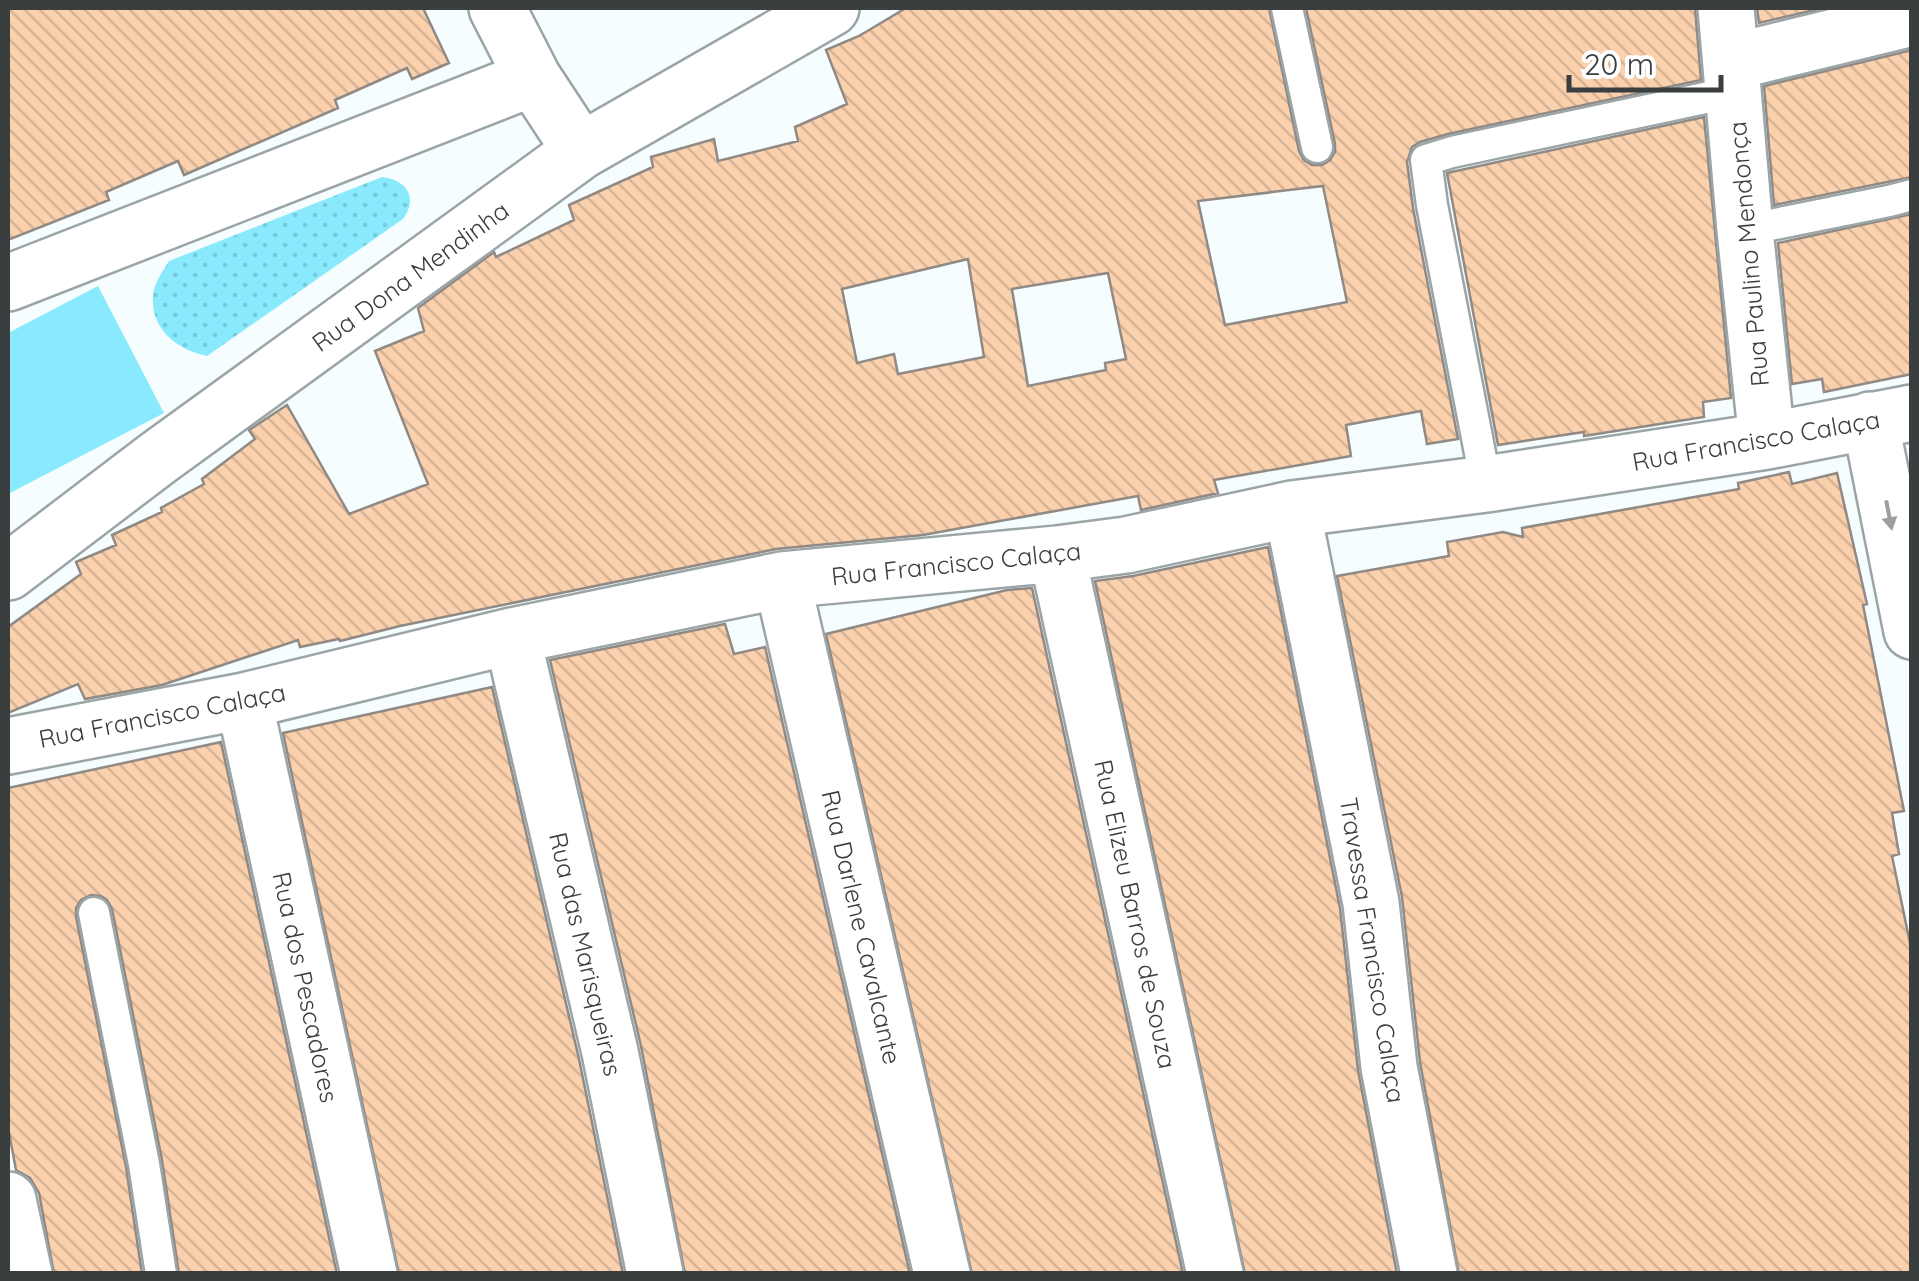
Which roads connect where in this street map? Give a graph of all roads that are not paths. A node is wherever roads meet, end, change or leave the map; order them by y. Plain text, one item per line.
1 (497, 8) edge
2 (830, 8) edge
3 (1286, 8) edge
4 (1726, 8) edge
5 (1912, 18) edge
6 (1732, 77) junction
7 (533, 78) junction
8 (1316, 148) dead end
9 (581, 152) junction
10 (1912, 195) edge
11 (1744, 230) junction
12 (8, 283) edge
13 (1891, 416) edge
14 (1766, 441) junction
15 (1486, 484) junction
16 (1292, 509) junction
17 (1057, 554) junction
18 (8, 572) edge
19 (782, 580) junction
20 (1912, 631) edge
21 (512, 636) junction
22 (244, 701) junction
23 (8, 746) edge
24 (94, 912) dead end
25 (8, 1200) edge
26 (24, 1274) edge
27 (161, 1274) edge
28 (370, 1274) edge
29 (655, 1274) edge
30 (942, 1274) edge
31 (1215, 1274) edge
32 (1429, 1274) edge

1 - 7 street
2 - 9 street, Rua Dona Mendinha
3 - 8 lane
4 - 6 street, Rua Paulino Mendonça
5 - 6 street
6 - 11 street, Rua Paulino Mendonça
6 - 15 lane
7 - 9 street
7 - 12 street
9 - 18 street, Rua Dona Mendinha
10 - 11 lane
11 - 14 street, Rua Paulino Mendonça
13 - 14 street, Rua Francisco Calaça
13 -> 20 street
14 - 15 street, Rua Francisco Calaça
15 - 16 street, Rua Francisco Calaça
16 - 17 street, Rua Francisco Calaça
16 - 32 street, Travessa Francisco Calaça
17 - 19 street, Rua Francisco Calaça
17 - 31 street, Rua Elizeu Barros de Souza
19 - 21 street, Rua Francisco Calaça
19 - 30 street, Rua Darlene Cavalcante
21 - 22 street, Rua Francisco Calaça
21 - 29 street, Rua das Marisqueiras
22 - 23 street, Rua Francisco Calaça
22 - 28 street, Rua dos Pescadores
24 - 27 lane
25 - 26 street

